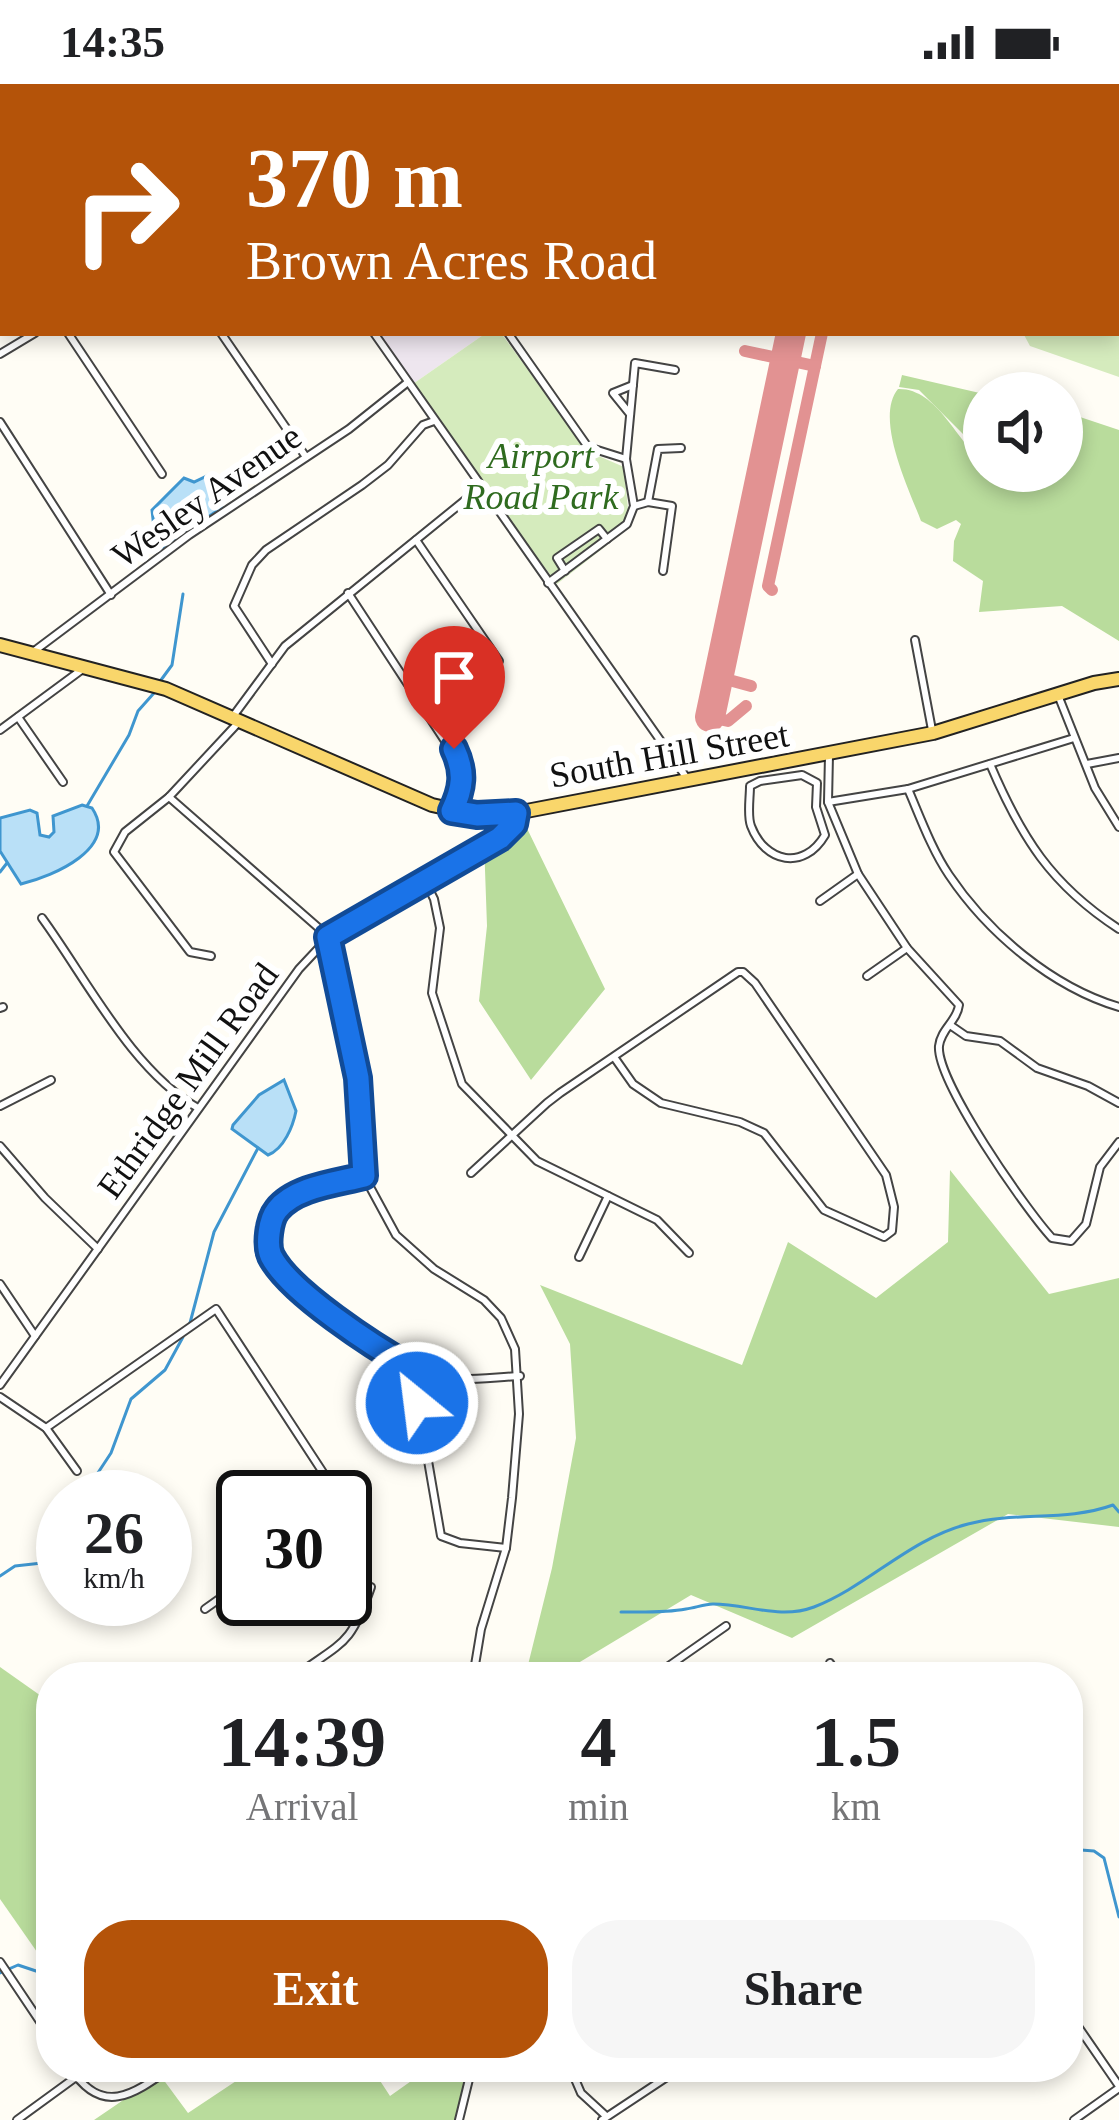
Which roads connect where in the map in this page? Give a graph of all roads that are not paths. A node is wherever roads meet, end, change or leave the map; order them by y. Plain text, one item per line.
1 (30, 336) edge
2 (70, 336) edge
3 (223, 336) edge
4 (376, 336) edge
5 (510, 336) edge
6 (0, 354) edge
7 (675, 370) dead end
8 (408, 382) junction
9 (633, 385) junction
10 (632, 416) junction
11 (434, 421) junction
12 (0, 422) edge
13 (681, 448) dead end
14 (306, 457) junction
15 (626, 459) junction
16 (162, 474) dead end
17 (480, 488) junction
18 (647, 502) junction
19 (634, 506) junction
20 (607, 539) junction
21 (416, 541) junction
22 (565, 571) junction
23 (663, 571) dead end
24 (548, 583) junction
25 (348, 593) junction
26 (111, 595) junction
27 (915, 640) dead end
28 (0, 645) edge
29 (33, 652) junction
30 (499, 661) dead end
31 (272, 664) junction
32 (86, 666) junction
33 (1119, 679) edge
34 (1058, 695) junction
35 (18, 717) junction
36 (235, 719) junction
37 (0, 730) edge
38 (933, 734) junction
39 (1074, 738) junction
40 (829, 755) junction
41 (1119, 758) edge
42 (990, 764) junction
43 (1087, 765) junction
44 (759, 774) junction
45 (688, 779) junction
46 (63, 782) dead end
47 (908, 789) junction
48 (169, 796) junction
49 (828, 802) junction
50 (452, 811) junction
51 (516, 813) junction
52 (1119, 827) edge
53 (858, 874) junction
54 (424, 881) junction
55 (820, 901) dead end
56 (42, 918) dead end
57 (1119, 929) edge
58 (328, 937) junction
59 (907, 948) junction
60 (211, 956) dead end
61 (868, 976) dead end
62 (1119, 1007) edge
63 (950, 1025) junction
64 (614, 1057) junction
65 (51, 1080) dead end
66 (1119, 1103) edge
67 (0, 1106) edge
68 (200, 1108) junction
69 (510, 1136) junction
70 (1119, 1142) edge
71 (0, 1146) edge
72 (472, 1173) dead end
73 (364, 1176) junction
74 (608, 1196) junction
75 (98, 1249) junction
76 (689, 1253) dead end
77 (580, 1257) dead end
78 (0, 1284) edge
79 (35, 1336) junction
80 (412, 1368) junction
81 (520, 1376) junction
82 (0, 1385) edge
83 (378, 1391) dead end
84 (0, 1397) edge
85 (46, 1429) junction
86 (75, 1470) edge
87 (321, 1470) edge
88 (506, 1548) junction
89 (216, 1601) edge
90 (205, 1609) dead end
91 (357, 1626) edge
92 (727, 1626) dead end
93 (316, 1662) edge
94 (476, 1662) edge
95 (675, 1662) edge
96 (0, 1962) edge
97 (36, 2016) edge
98 (1083, 2034) edge
99 (69, 2082) edge
100 (82, 2082) edge
101 (151, 2082) edge
102 (469, 2082) edge
103 (576, 2082) edge
104 (659, 2082) edge
105 (1119, 2087) edge
106 (604, 2118) edge
107 (16, 2120) edge
108 (460, 2120) edge
109 (1073, 2120) edge

1 - 6 street
2 - 16 street
3 - 14 street
4 - 8 street
5 - 15 street
7 - 9 street
8 - 11 street
8 - 14 street, Wesley Avenue
9 - 10 street
9 - 10 street
10 - 15 street
11 - 17 street
11 - 31 street
12 - 26 street
13 - 18 street
14 - 26 street, Wesley Avenue
15 - 19 street
17 - 21 street
17 - 24 street
18 - 19 street
18 - 23 street
19 - 20 street
20 - 22 street
20 - 22 street
21 - 25 street
21 - 30 street
22 - 24 street
24 - 45 street
25 - 31 street
25 - 50 street
26 - 29 street, Wesley Avenue
27 - 38 street
28 - 29 main road, South Hill Street
29 - 32 main road, South Hill Street
31 - 36 street
32 - 35 street
32 - 36 main road, South Hill Street
33 - 34 main road, South Hill Street
34 - 38 main road, South Hill Street
34 - 39 street
35 - 37 street
35 - 46 street
36 - 48 street
36 - 50 main road, South Hill Street
38 - 40 main road, South Hill Street
39 - 42 street
39 - 43 street
40 - 44 main road, South Hill Street
40 - 49 street
41 - 43 street
42 - 47 street
42 - 57 street
43 - 52 street
44 - 44 street
44 - 45 main road, South Hill Street
45 - 51 main road, South Hill Street
47 - 49 street
47 - 62 street
48 - 58 street
48 - 60 street
49 - 53 street
50 - 51 main road, South Hill Street
51 - 54 street, Ethridge Mill Road
53 - 55 street
53 - 59 street
54 - 58 street, Ethridge Mill Road
54 - 69 street
56 - 68 street
58 - 68 street, Ethridge Mill Road
58 - 73 street
59 - 61 street
59 - 63 street
63 - 66 street
63 - 70 street
64 - 64 street
64 - 69 street
65 - 67 street
68 - 75 street, Ethridge Mill Road
69 - 72 street
69 - 74 street
71 - 75 street
73 - 80 street
73 - 81 street
74 - 76 street
74 - 77 street
75 - 79 street, Ethridge Mill Road
78 - 79 street
79 - 82 street, Ethridge Mill Road
80 - 81 street
80 - 83 street
80 - 88 street
81 - 88 street
84 - 85 street
85 - 86 street
85 - 87 street
88 - 94 street
89 - 90 street
91 - 93 street
92 - 95 street
96 - 97 street
98 - 105 street
99 - 107 street
100 - 101 street
102 - 108 street
103 - 106 street
104 - 106 street
105 - 109 street

